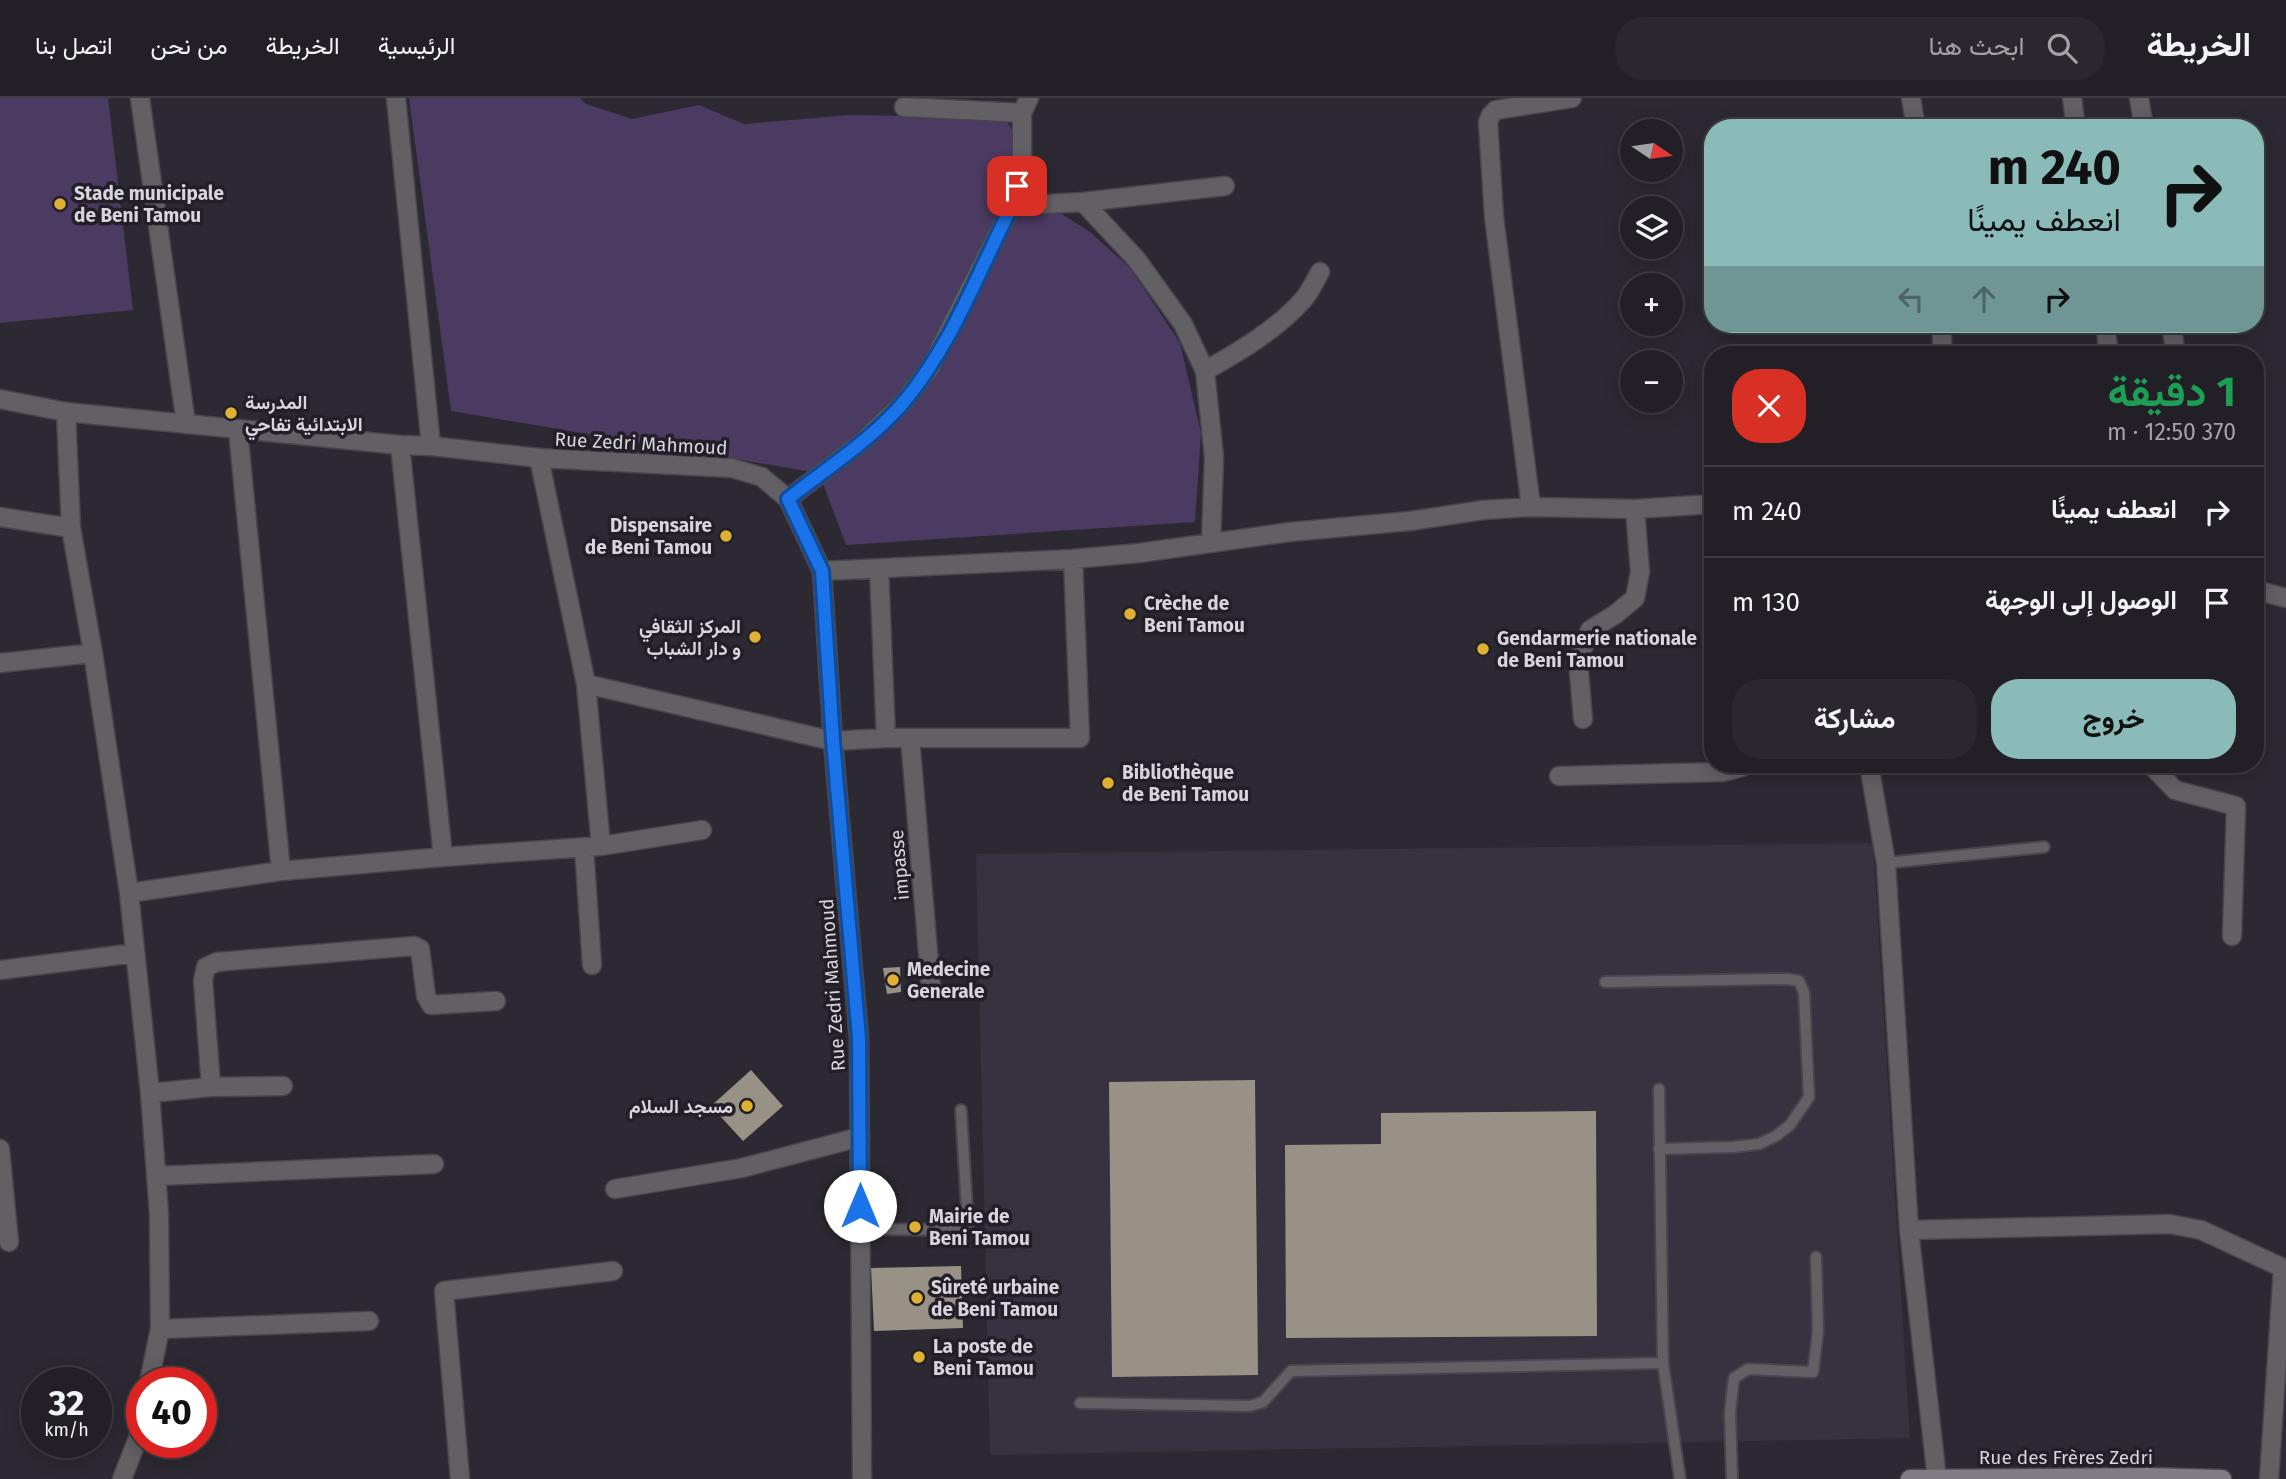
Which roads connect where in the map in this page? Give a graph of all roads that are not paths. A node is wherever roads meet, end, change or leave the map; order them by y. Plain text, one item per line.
1 (141, 98) edge
2 (396, 98) edge
3 (1572, 98) edge
4 (1911, 98) edge
5 (2071, 98) edge
6 (2140, 98) edge
7 (1025, 105) edge
8 (904, 107) dead end
9 (1914, 119) edge
10 (2074, 119) edge
11 (2143, 119) edge
12 (1225, 186) dead end
13 (1083, 202) junction
14 (1012, 206) junction
15 (1320, 272) dead end
16 (1205, 371) junction
17 (0, 399) edge
18 (66, 412) junction
19 (186, 424) junction
20 (237, 430) junction
21 (400, 445) junction
22 (431, 446) junction
23 (539, 458) junction
24 (788, 499) junction
25 (1704, 505) edge
26 (1531, 506) junction
27 (1635, 509) junction
28 (0, 517) edge
29 (71, 528) junction
30 (1211, 543) junction
31 (1073, 559) junction
32 (879, 569) junction
33 (822, 571) junction
34 (2264, 592) edge
35 (2286, 598) edge
36 (93, 653) junction
37 (0, 663) edge
38 (586, 684) junction
39 (1583, 719) dead end
40 (886, 738) junction
41 (910, 738) junction
42 (833, 741) junction
43 (1704, 772) edge
44 (1870, 773) edge
45 (2159, 773) edge
46 (1559, 776) dead end
47 (702, 830) dead end
48 (592, 847) junction
49 (2044, 847) dead end
50 (443, 857) junction
51 (1886, 863) junction
52 (281, 871) junction
53 (129, 893) junction
54 (2232, 936) dead end
55 (135, 953) junction
56 (592, 965) dead end
57 (0, 970) edge
58 (1605, 982) dead end
59 (931, 988) dead end
60 (496, 1001) dead end
61 (283, 1086) dead end
62 (211, 1087) junction
63 (1659, 1089) dead end
64 (150, 1093) junction
65 (961, 1110) dead end
66 (860, 1137) junction
67 (0, 1149) edge
68 (1659, 1149) junction
69 (434, 1164) dead end
70 (157, 1176) junction
71 (615, 1189) dead end
72 (861, 1230) junction
73 (1909, 1230) junction
74 (9, 1242) dead end
75 (1815, 1257) dead end
76 (2285, 1265) edge
77 (613, 1271) dead end
78 (369, 1321) dead end
79 (160, 1329) junction
80 (1663, 1363) junction
81 (152, 1367) edge
82 (1080, 1403) dead end
83 (130, 1458) edge
84 (2149, 1478) edge
85 (122, 1479) edge
86 (460, 1479) edge
87 (862, 1479) edge
88 (1680, 1479) edge
89 (1732, 1479) edge
90 (1910, 1479) edge
91 (1937, 1479) edge
92 (2222, 1479) edge
93 (2269, 1479) edge

1 - 19 street
2 - 22 street
3 - 26 street
4 - 9 street
5 - 10 street
6 - 11 street
7 - 8 street
7 - 14 street
12 - 13 street
13 - 14 street
13 - 16 street
14 - 24 street
15 - 16 street
16 - 30 street
17 - 18 street, Rue Zedri Mahmoud
18 - 19 street, Rue Zedri Mahmoud
18 - 29 street
19 - 20 street, Rue Zedri Mahmoud
20 - 21 street, Rue Zedri Mahmoud
20 - 52 street
21 - 22 street, Rue Zedri Mahmoud
21 - 50 street
22 - 23 street, Rue Zedri Mahmoud
23 - 24 street, Rue Zedri Mahmoud
23 - 38 street
24 - 33 street, Rue Zedri Mahmoud
25 - 27 street
26 - 27 street
26 - 30 street
27 - 39 street
28 - 29 street
29 - 36 street
30 - 31 street
31 - 32 street
31 - 41 street
32 - 33 street
32 - 40 street
33 - 42 street, Rue Zedri Mahmoud
34 - 35 street
36 - 37 street
36 - 53 street
38 - 42 street
38 - 48 street
40 - 41 street
40 - 42 street
41 - 59 street, impasse
42 - 66 street, Rue Zedri Mahmoud
43 - 46 street
44 - 51 street
45 - 54 street
47 - 48 street
48 - 50 street
48 - 56 street
49 - 51 lane
50 - 52 street
51 - 73 street
52 - 53 street
53 - 55 street
55 - 57 street
55 - 64 street
58 - 68 lane
60 - 62 street
61 - 62 street
62 - 64 street
63 - 68 lane
64 - 70 street
65 - 72 lane
66 - 71 street
66 - 72 street, Rue Zedri Mahmoud
67 - 74 street
68 - 80 lane
69 - 70 street
70 - 79 street
72 - 87 street, Rue Zedri Mahmoud
73 - 76 street
73 - 91 street
75 - 89 lane
76 - 93 street
77 - 86 street
78 - 79 street
79 - 81 street
80 - 82 lane
80 - 88 lane
83 - 85 street
84 - 91 main road, Rue des Frères Zedri
84 - 92 main road, Rue des Frères Zedri
90 - 91 main road, Rue des Frères Zedri

